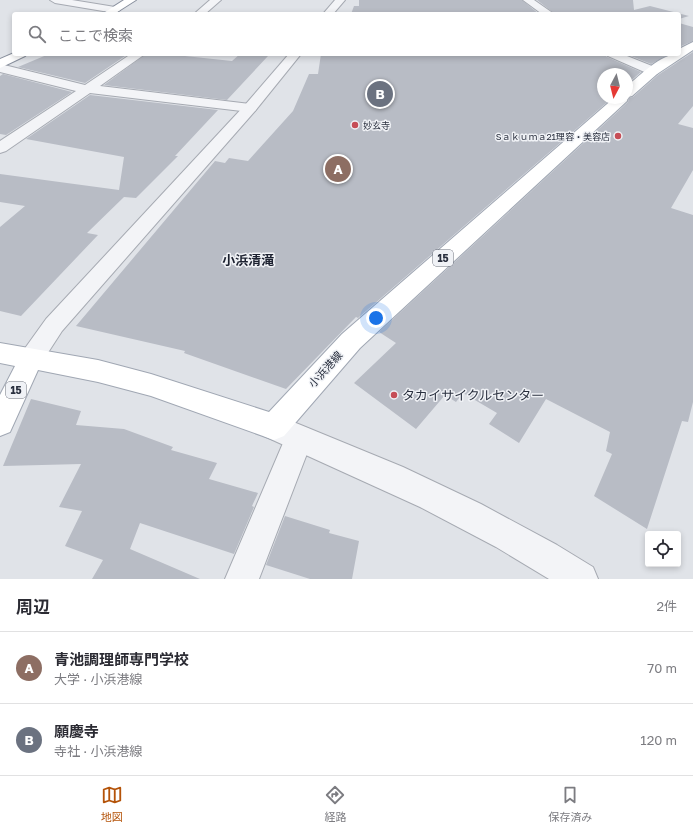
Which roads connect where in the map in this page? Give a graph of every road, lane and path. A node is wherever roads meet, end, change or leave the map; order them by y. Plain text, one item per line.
1 (55, 0) edge
2 (131, 0) edge
3 (216, 0) edge
4 (340, 0) edge
5 (528, 0) edge
6 (111, 12) edge
7 (201, 12) edge
8 (330, 12) edge
9 (546, 12) edge
10 (693, 45) edge
11 (681, 52) edge
12 (17, 56) edge
13 (136, 56) edge
14 (293, 56) edge
15 (617, 56) edge
16 (675, 56) edge
17 (0, 64) edge
18 (0, 68) edge
19 (652, 70) junction
20 (88, 88) junction
21 (633, 88) edge
22 (615, 104) edge
23 (250, 108) junction
24 (0, 148) edge
25 (0, 353) edge
26 (31, 358) junction
27 (0, 423) edge
28 (286, 432) junction
29 (242, 579) edge
30 (581, 579) edge

1 - 6 street
2 - 6 main road
3 - 7 street
4 - 8 street
5 - 9 street
10 - 11 main road
12 - 17 main road
13 - 20 street
14 - 23 street
15 - 19 street
16 - 19 main road
18 - 20 street
19 - 21 main road
20 - 23 street
20 - 24 street
22 - 28 main road, 小浜港線 / 15
23 - 26 street
25 - 26 main road
26 - 27 main road, 15
26 - 28 main road
28 - 29 street, 15
28 - 30 street

